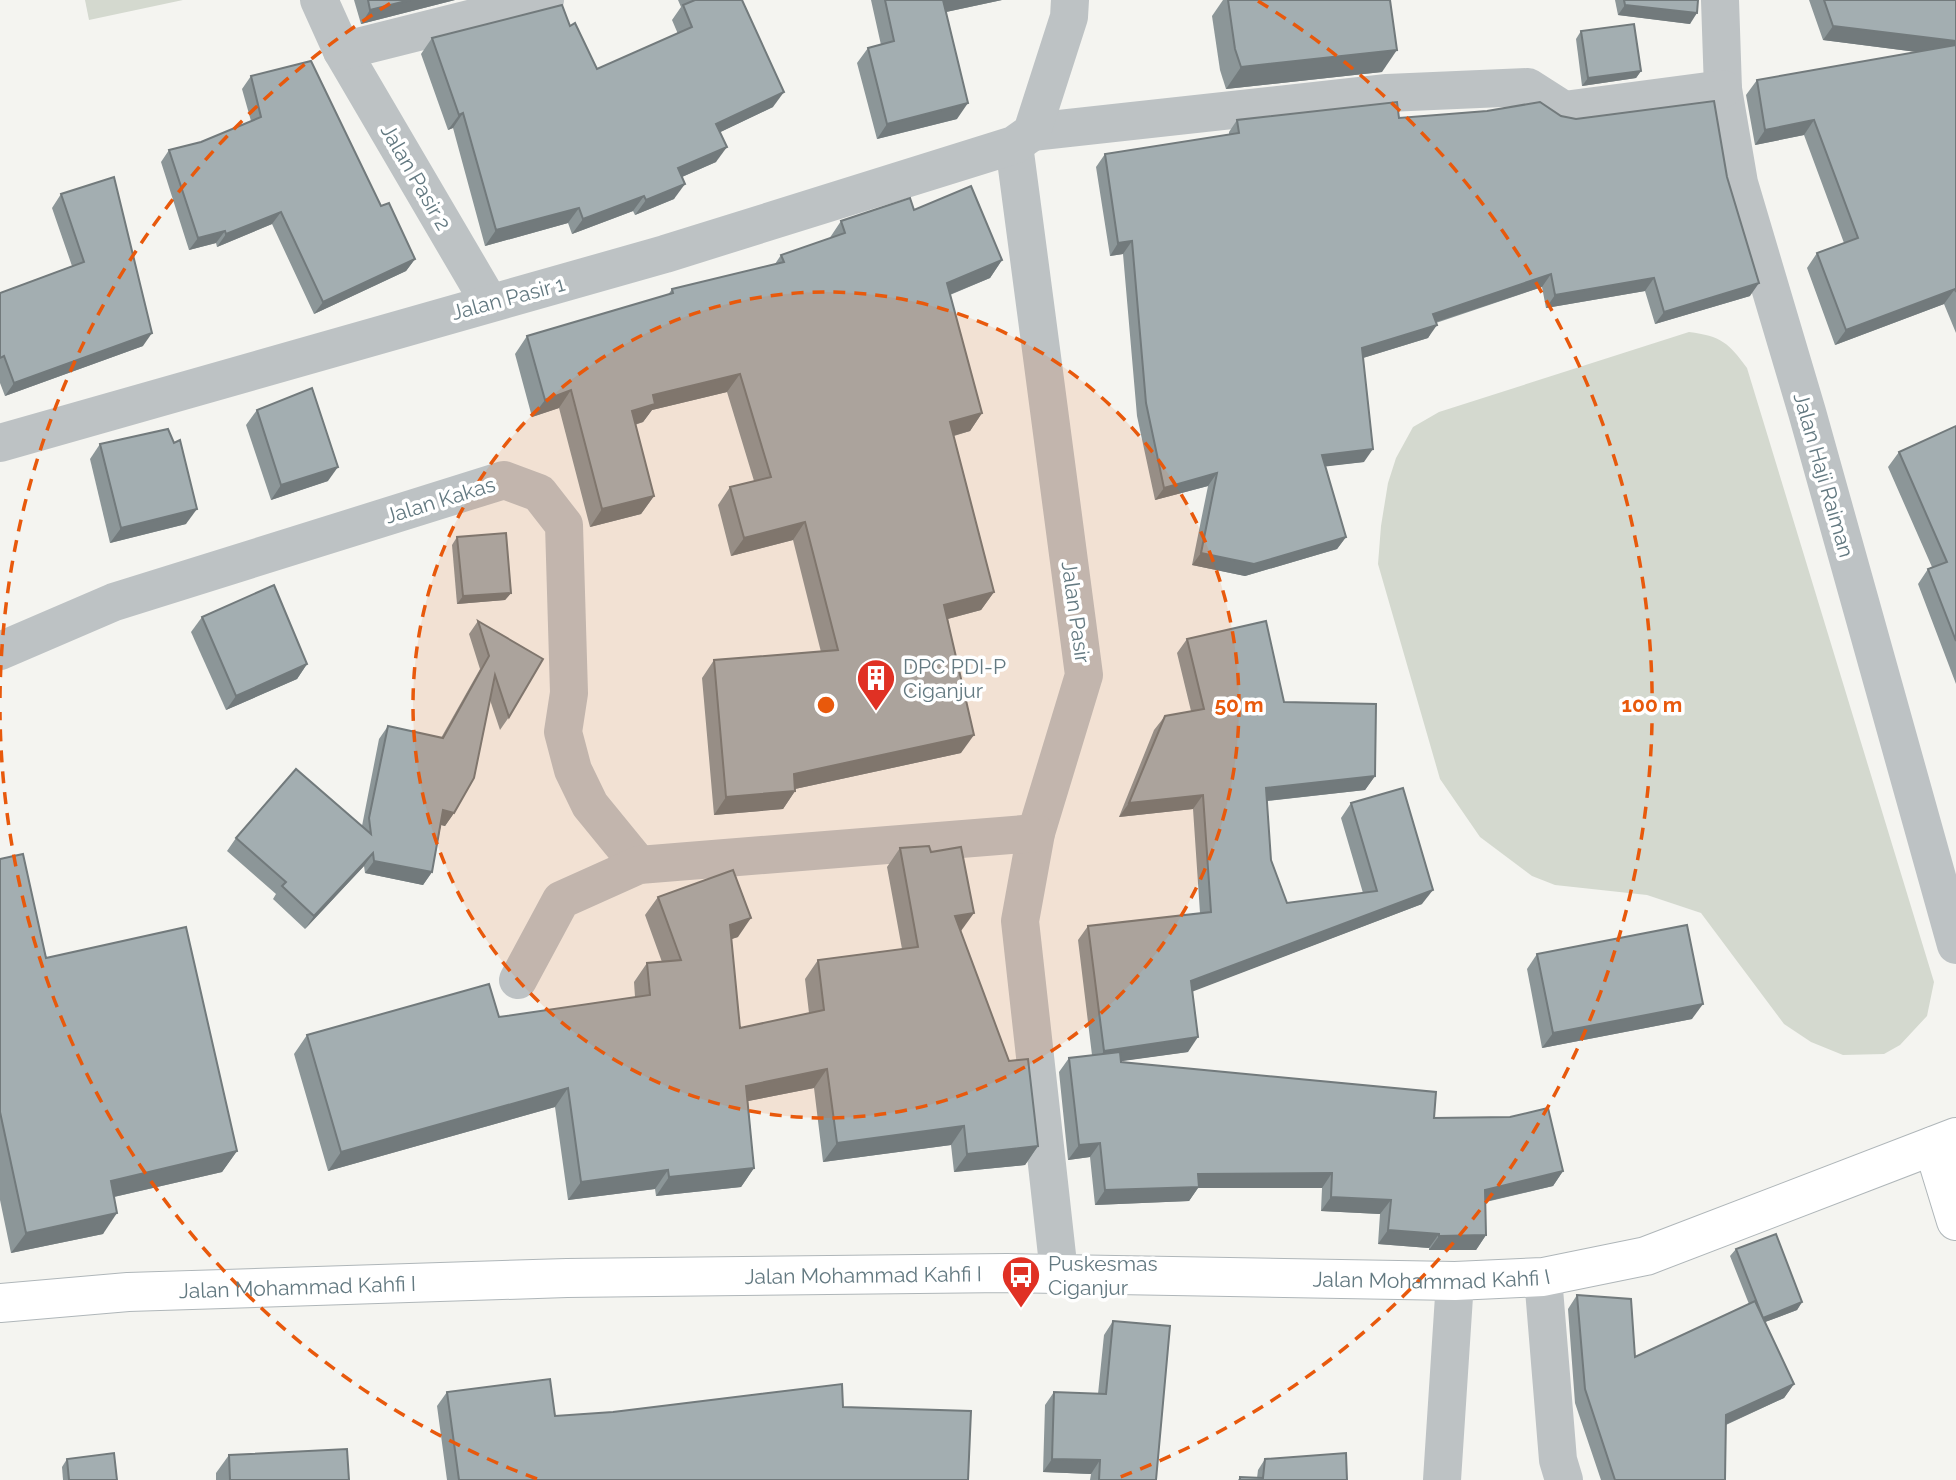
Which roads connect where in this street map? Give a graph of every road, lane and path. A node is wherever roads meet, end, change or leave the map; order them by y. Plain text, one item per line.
1 (319, 0) edge
2 (545, 0) edge
3 (1070, 0) edge
4 (1720, 0) edge
5 (342, 51) junction
6 (1723, 89) junction
7 (1023, 139) junction
8 (489, 302) junction
9 (0, 443) edge
10 (0, 651) edge
11 (1036, 833) junction
12 (639, 864) junction
13 (1956, 946) edge
14 (518, 980) dead end
15 (1944, 1141) edge
16 (1956, 1221) edge
17 (1059, 1273) junction
18 (1542, 1277) junction
19 (1455, 1281) junction
20 (0, 1303) edge
21 (1442, 1480) edge
22 (1564, 1480) edge

1 - 5 street, Jalan Pasir 2
2 - 5 street
3 - 7 street, Jalan Pasir
4 - 6 street, Jalan Haji Raiman
5 - 8 street, Jalan Pasir 2
6 - 7 street, Jalan Pasir 1
6 - 13 street, Jalan Haji Raiman
7 - 8 street, Jalan Pasir 1
7 - 11 street, Jalan Pasir
8 - 9 street, Jalan Pasir 1
10 - 12 street, Jalan Kakas
11 - 12 street
11 - 17 street, Jalan Pasir
12 - 14 street
15 - 16 main road
15 - 18 main road, Jalan Mohammad Kahfi I
17 - 19 main road, Jalan Mohammad Kahfi I
17 - 20 main road, Jalan Mohammad Kahfi I
18 - 19 main road, Jalan Mohammad Kahfi I
18 - 22 street
19 - 21 street

